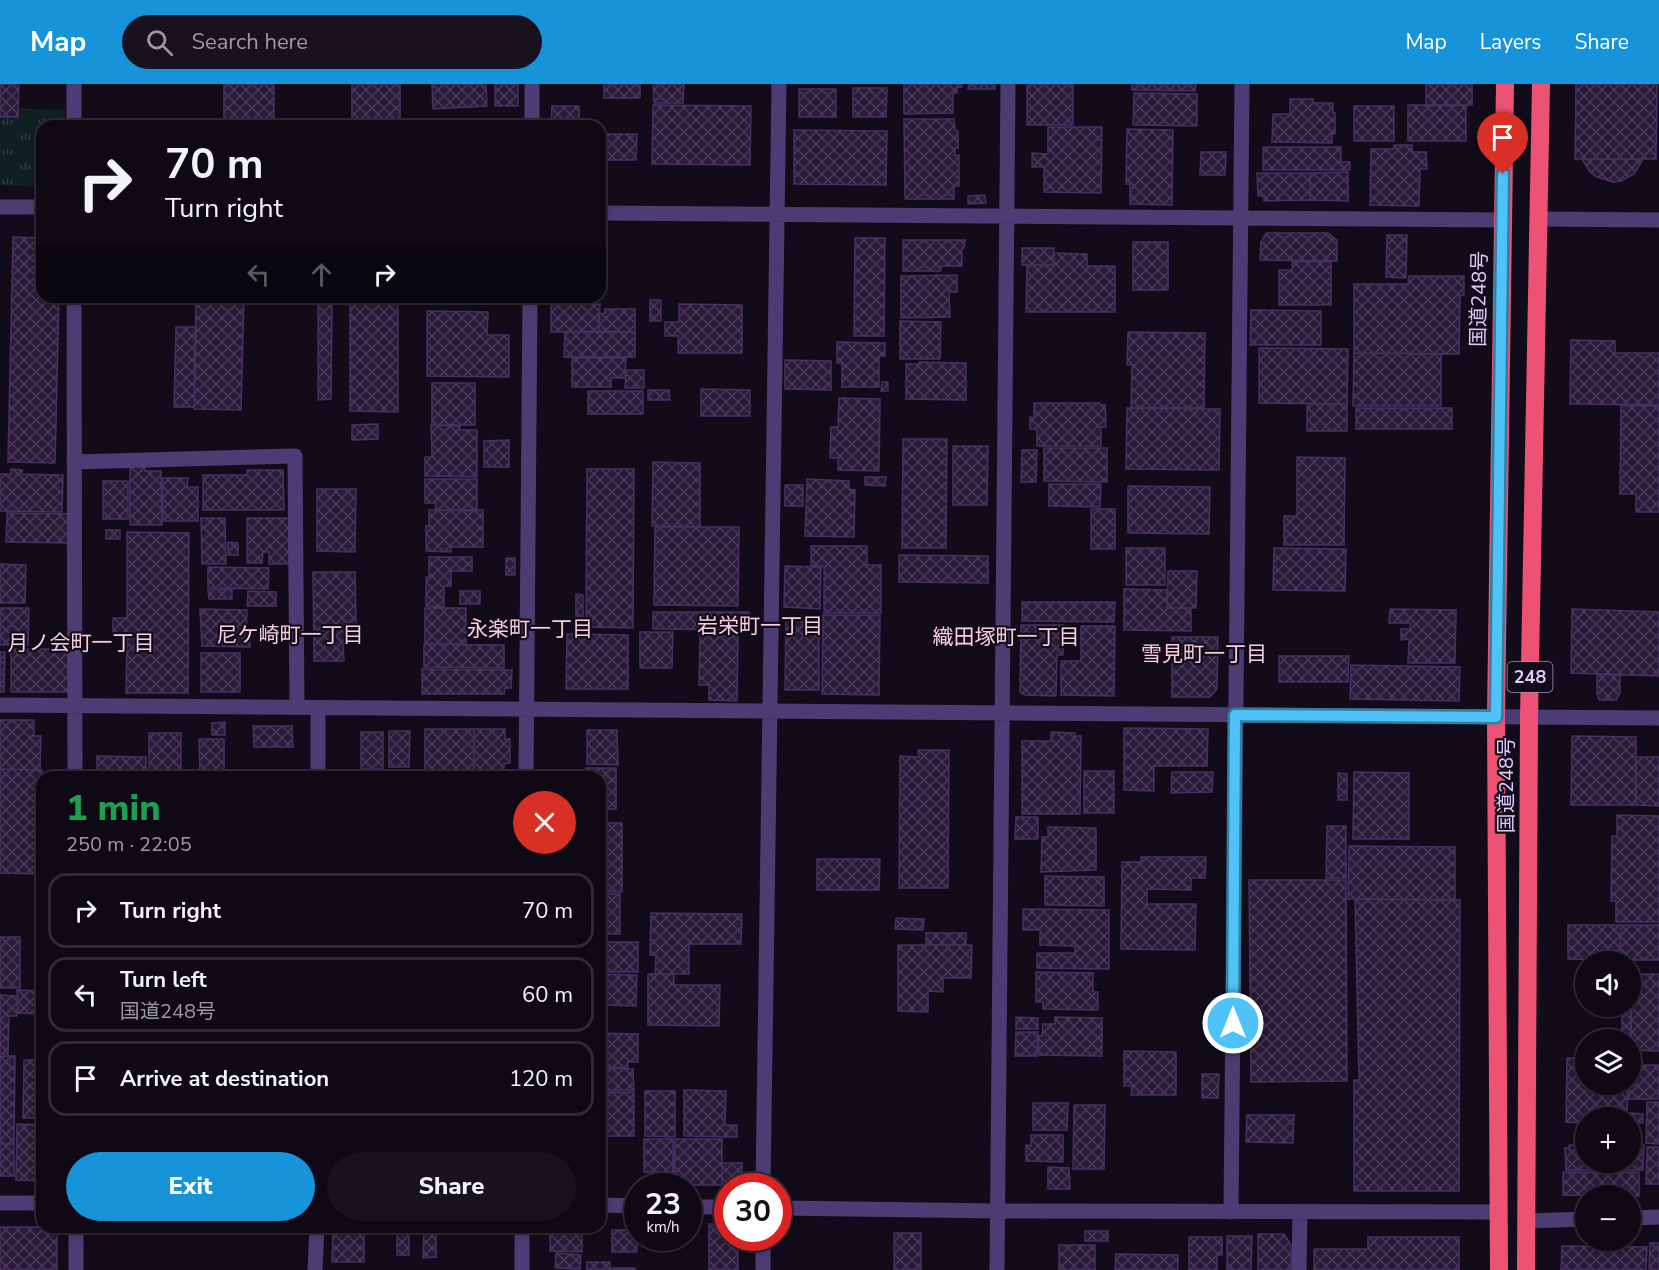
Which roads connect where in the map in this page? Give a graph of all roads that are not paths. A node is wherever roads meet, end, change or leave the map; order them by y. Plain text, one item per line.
1 (74, 84) edge
2 (532, 84) edge
3 (779, 84) edge
4 (1008, 84) edge
5 (1242, 84) edge
6 (1505, 84) edge
7 (1541, 84) edge
8 (74, 120) edge
9 (532, 120) edge
10 (0, 207) edge
11 (36, 207) edge
12 (606, 213) edge
13 (778, 214) junction
14 (1007, 216) junction
15 (1240, 218) junction
16 (1539, 219) junction
17 (1503, 220) junction
18 (1659, 220) edge
19 (74, 303) edge
20 (530, 303) edge
21 (74, 462) junction
22 (0, 705) edge
23 (75, 705) junction
24 (297, 707) junction
25 (318, 708) junction
26 (526, 709) junction
27 (769, 711) junction
28 (1003, 713) junction
29 (1235, 715) junction
30 (1496, 717) junction
31 (1529, 718) junction
32 (1659, 718) edge
33 (75, 771) edge
34 (318, 771) edge
35 (526, 771) edge
36 (763, 1173) edge
37 (0, 1203) edge
38 (36, 1203) edge
39 (606, 1205) edge
40 (624, 1206) edge
41 (792, 1208) edge
42 (999, 1211) junction
43 (1231, 1212) junction
44 (1300, 1212) junction
45 (1500, 1212) junction
46 (1659, 1217) edge
47 (1641, 1218) edge
48 (1575, 1219) edge
49 (1527, 1221) junction
50 (76, 1233) edge
51 (317, 1233) edge
52 (522, 1233) edge
53 (763, 1251) edge
54 (76, 1270) edge
55 (315, 1270) edge
56 (522, 1270) edge
57 (763, 1270) edge
58 (997, 1270) edge
59 (1299, 1270) edge
60 (1499, 1270) edge
61 (1526, 1270) edge

1 - 8 street
2 - 9 street
3 - 13 street
4 - 14 street
5 - 15 street
6 - 17 highway, 国道248号 / 248
7 - 16 highway, 国道248号 / 248
10 - 11 street
12 - 13 street
13 - 14 street
13 - 27 street
14 - 15 street
14 - 28 street
15 - 17 street
15 - 29 street
16 - 18 street
16 - 31 highway, 国道248号 / 248
17 - 30 highway, 国道248号 / 248
19 - 21 street
20 - 26 street
21 - 23 street
21 - 24 street
22 - 23 street
23 - 24 street
23 - 33 street
24 - 25 street
25 - 26 street
25 - 34 street
26 - 27 street
26 - 35 street
27 - 28 street
27 - 36 street
28 - 29 street
28 - 42 street
29 - 30 street
29 - 43 street
30 - 31 street
30 - 45 highway, 国道248号 / 248
31 - 32 street
31 - 49 highway, 国道248号 / 248
37 - 38 street
39 - 40 street
41 - 42 street
42 - 43 street
42 - 58 street
43 - 44 street
44 - 45 street
44 - 59 street
45 - 60 highway, 国道248号 / 248
46 - 47 street
48 - 49 street
49 - 61 highway, 国道248号 / 248
50 - 54 street
51 - 55 street
52 - 56 street
53 - 57 street

